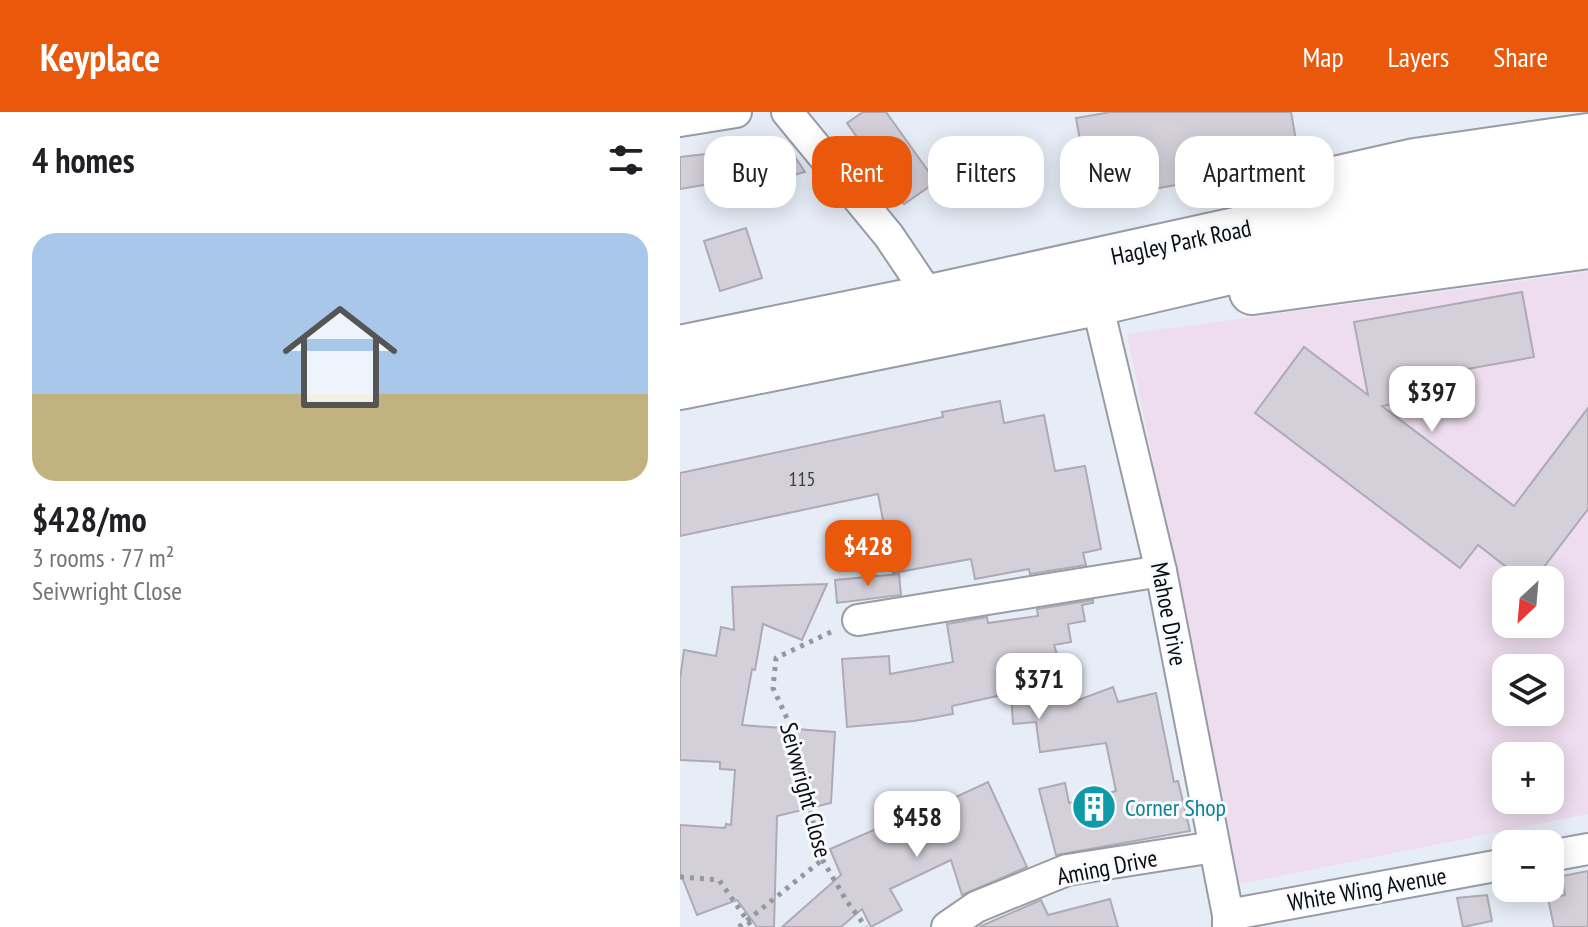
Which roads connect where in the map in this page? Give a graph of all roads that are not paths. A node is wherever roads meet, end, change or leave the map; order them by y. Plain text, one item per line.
1 (736, 112) edge
2 (787, 112) edge
3 (680, 121) edge
4 (1588, 136) edge
5 (1588, 169) edge
6 (1588, 209) edge
7 (1588, 246) edge
8 (1010, 280) junction
9 (930, 297) junction
10 (1109, 300) junction
11 (680, 348) edge
12 (680, 387) edge
13 (1161, 571) junction
14 (858, 620) road end
15 (1214, 847) junction
16 (1588, 849) edge
17 (1564, 853) edge
18 (1492, 867) edge
19 (1228, 921) edge
20 (953, 922) edge

1 - 3 street
2 - 9 street
4 - 8 main road, Hagley Park Road
5 - 8 main road, Hagley Park Road
6 - 10 main road, Hagley Park Road
7 - 10 main road, Hagley Park Road
8 - 9 main road, Hagley Park Road
9 - 11 main road, Hagley Park Road
10 - 12 main road, Hagley Park Road
10 - 13 street, Mahoe Drive
13 - 14 street
13 - 15 street, Mahoe Drive
15 - 19 street, Mahoe Drive
15 - 20 street, Aming Drive
16 - 17 street
18 - 19 street, White Wing Avenue

